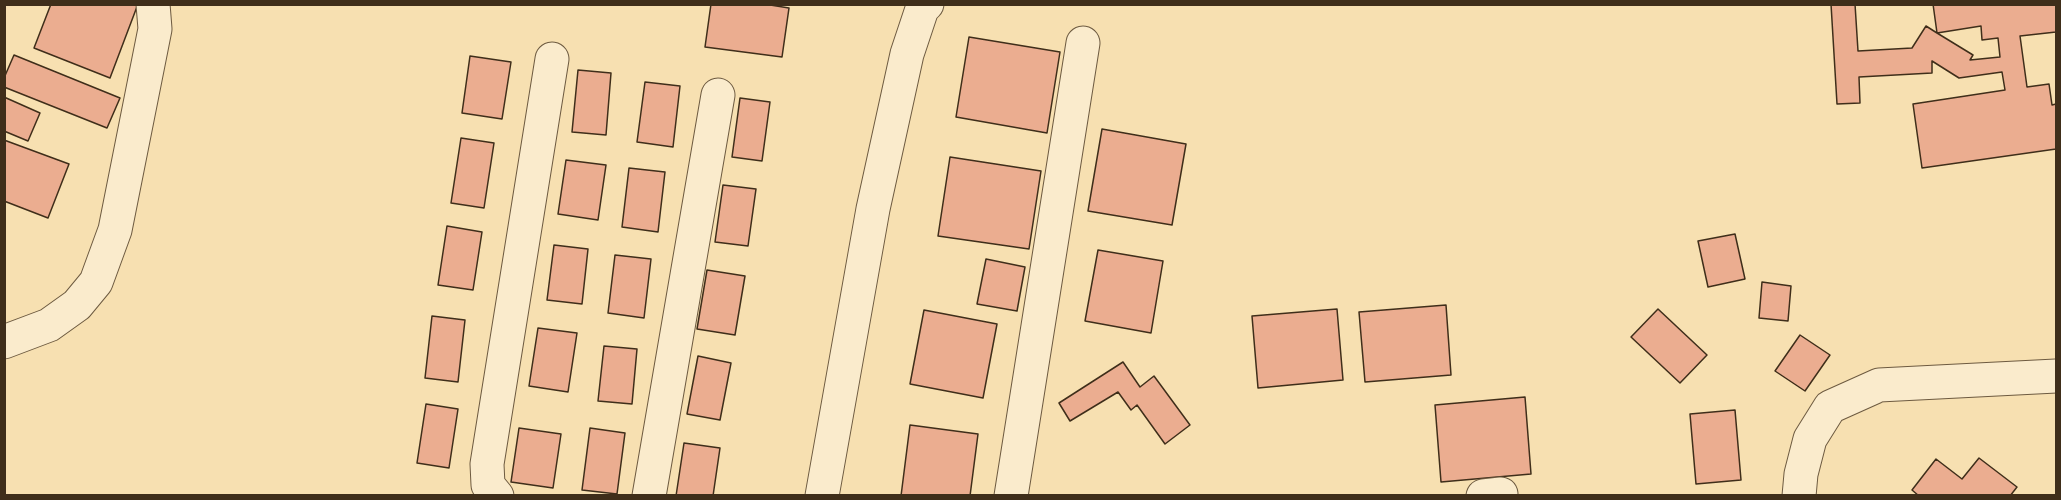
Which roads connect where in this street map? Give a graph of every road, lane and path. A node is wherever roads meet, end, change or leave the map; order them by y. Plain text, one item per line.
1 (153, 4) edge
2 (921, 6) edge
3 (1083, 43) dead end
4 (552, 59) dead end
5 (718, 95) dead end
6 (4, 342) edge
7 (2056, 376) edge
8 (497, 495) edge
9 (649, 495) edge
10 (822, 495) edge
11 (1011, 495) edge
12 (1798, 495) edge

1 - 6 street
2 - 10 street
3 - 11 street
4 - 8 street
5 - 9 street
7 - 12 street

